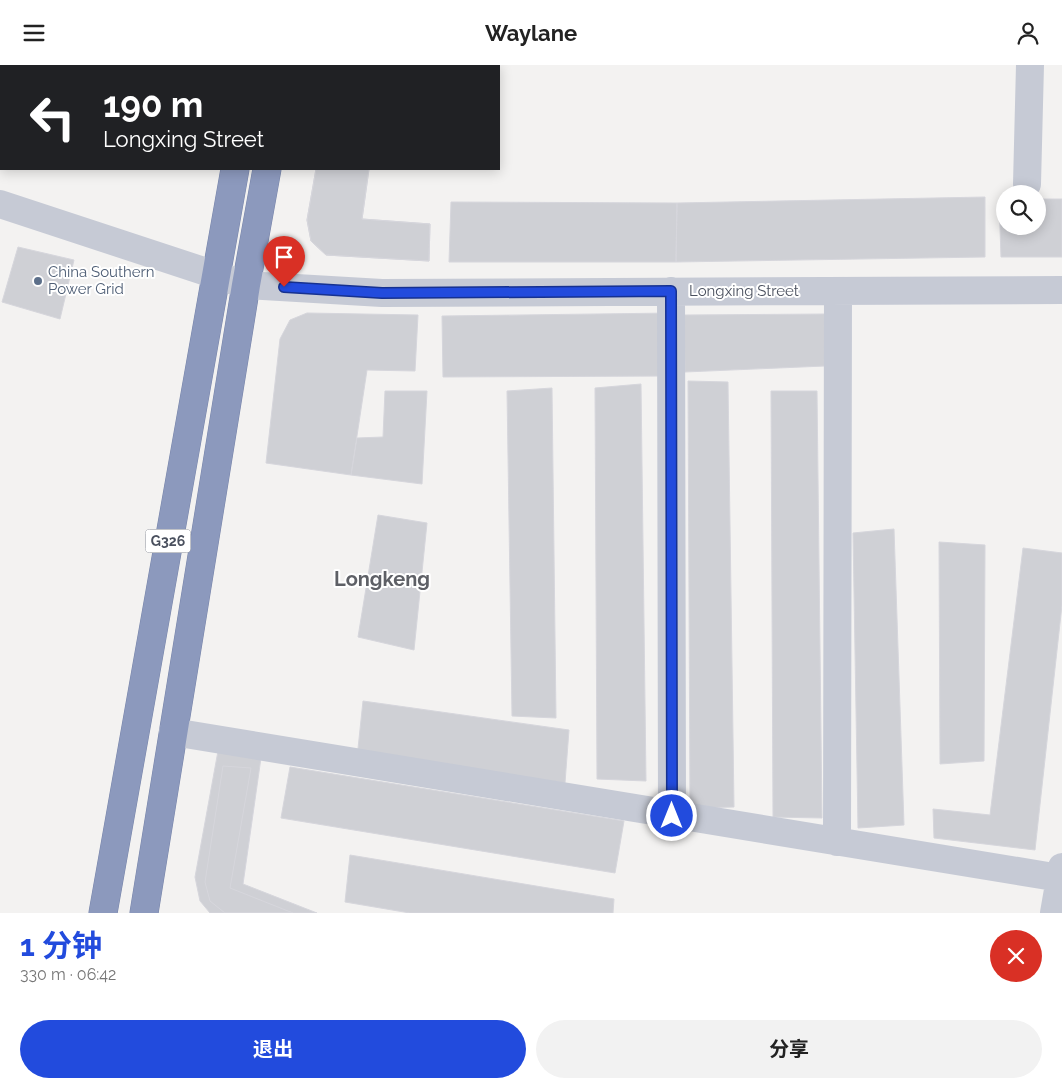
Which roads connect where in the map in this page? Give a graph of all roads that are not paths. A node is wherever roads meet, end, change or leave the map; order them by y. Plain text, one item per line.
1 (1030, 65) edge
2 (235, 170) edge
3 (267, 170) edge
4 (1026, 184) dead end
5 (0, 204) edge
6 (215, 273) junction
7 (246, 285) junction
8 (1062, 290) edge
9 (671, 291) junction
10 (838, 291) junction
11 (173, 732) junction
12 (672, 816) junction
13 (836, 842) junction
14 (1061, 872) edge
15 (103, 913) edge
16 (144, 913) edge
17 (1054, 913) edge

1 - 4 street
2 - 6 highway, G326
3 - 7 highway, G326
5 - 6 street, Longxing Street
6 - 7 street, Longxing Street
6 - 15 highway, G326
7 - 9 street, Longxing Street
7 - 11 highway, G326
8 - 10 street, Longxing Street
9 - 10 street, Longxing Street
9 - 12 street
10 - 13 street
11 - 12 street
11 - 16 highway, G326
12 - 13 street
13 - 14 street
14 - 17 street

